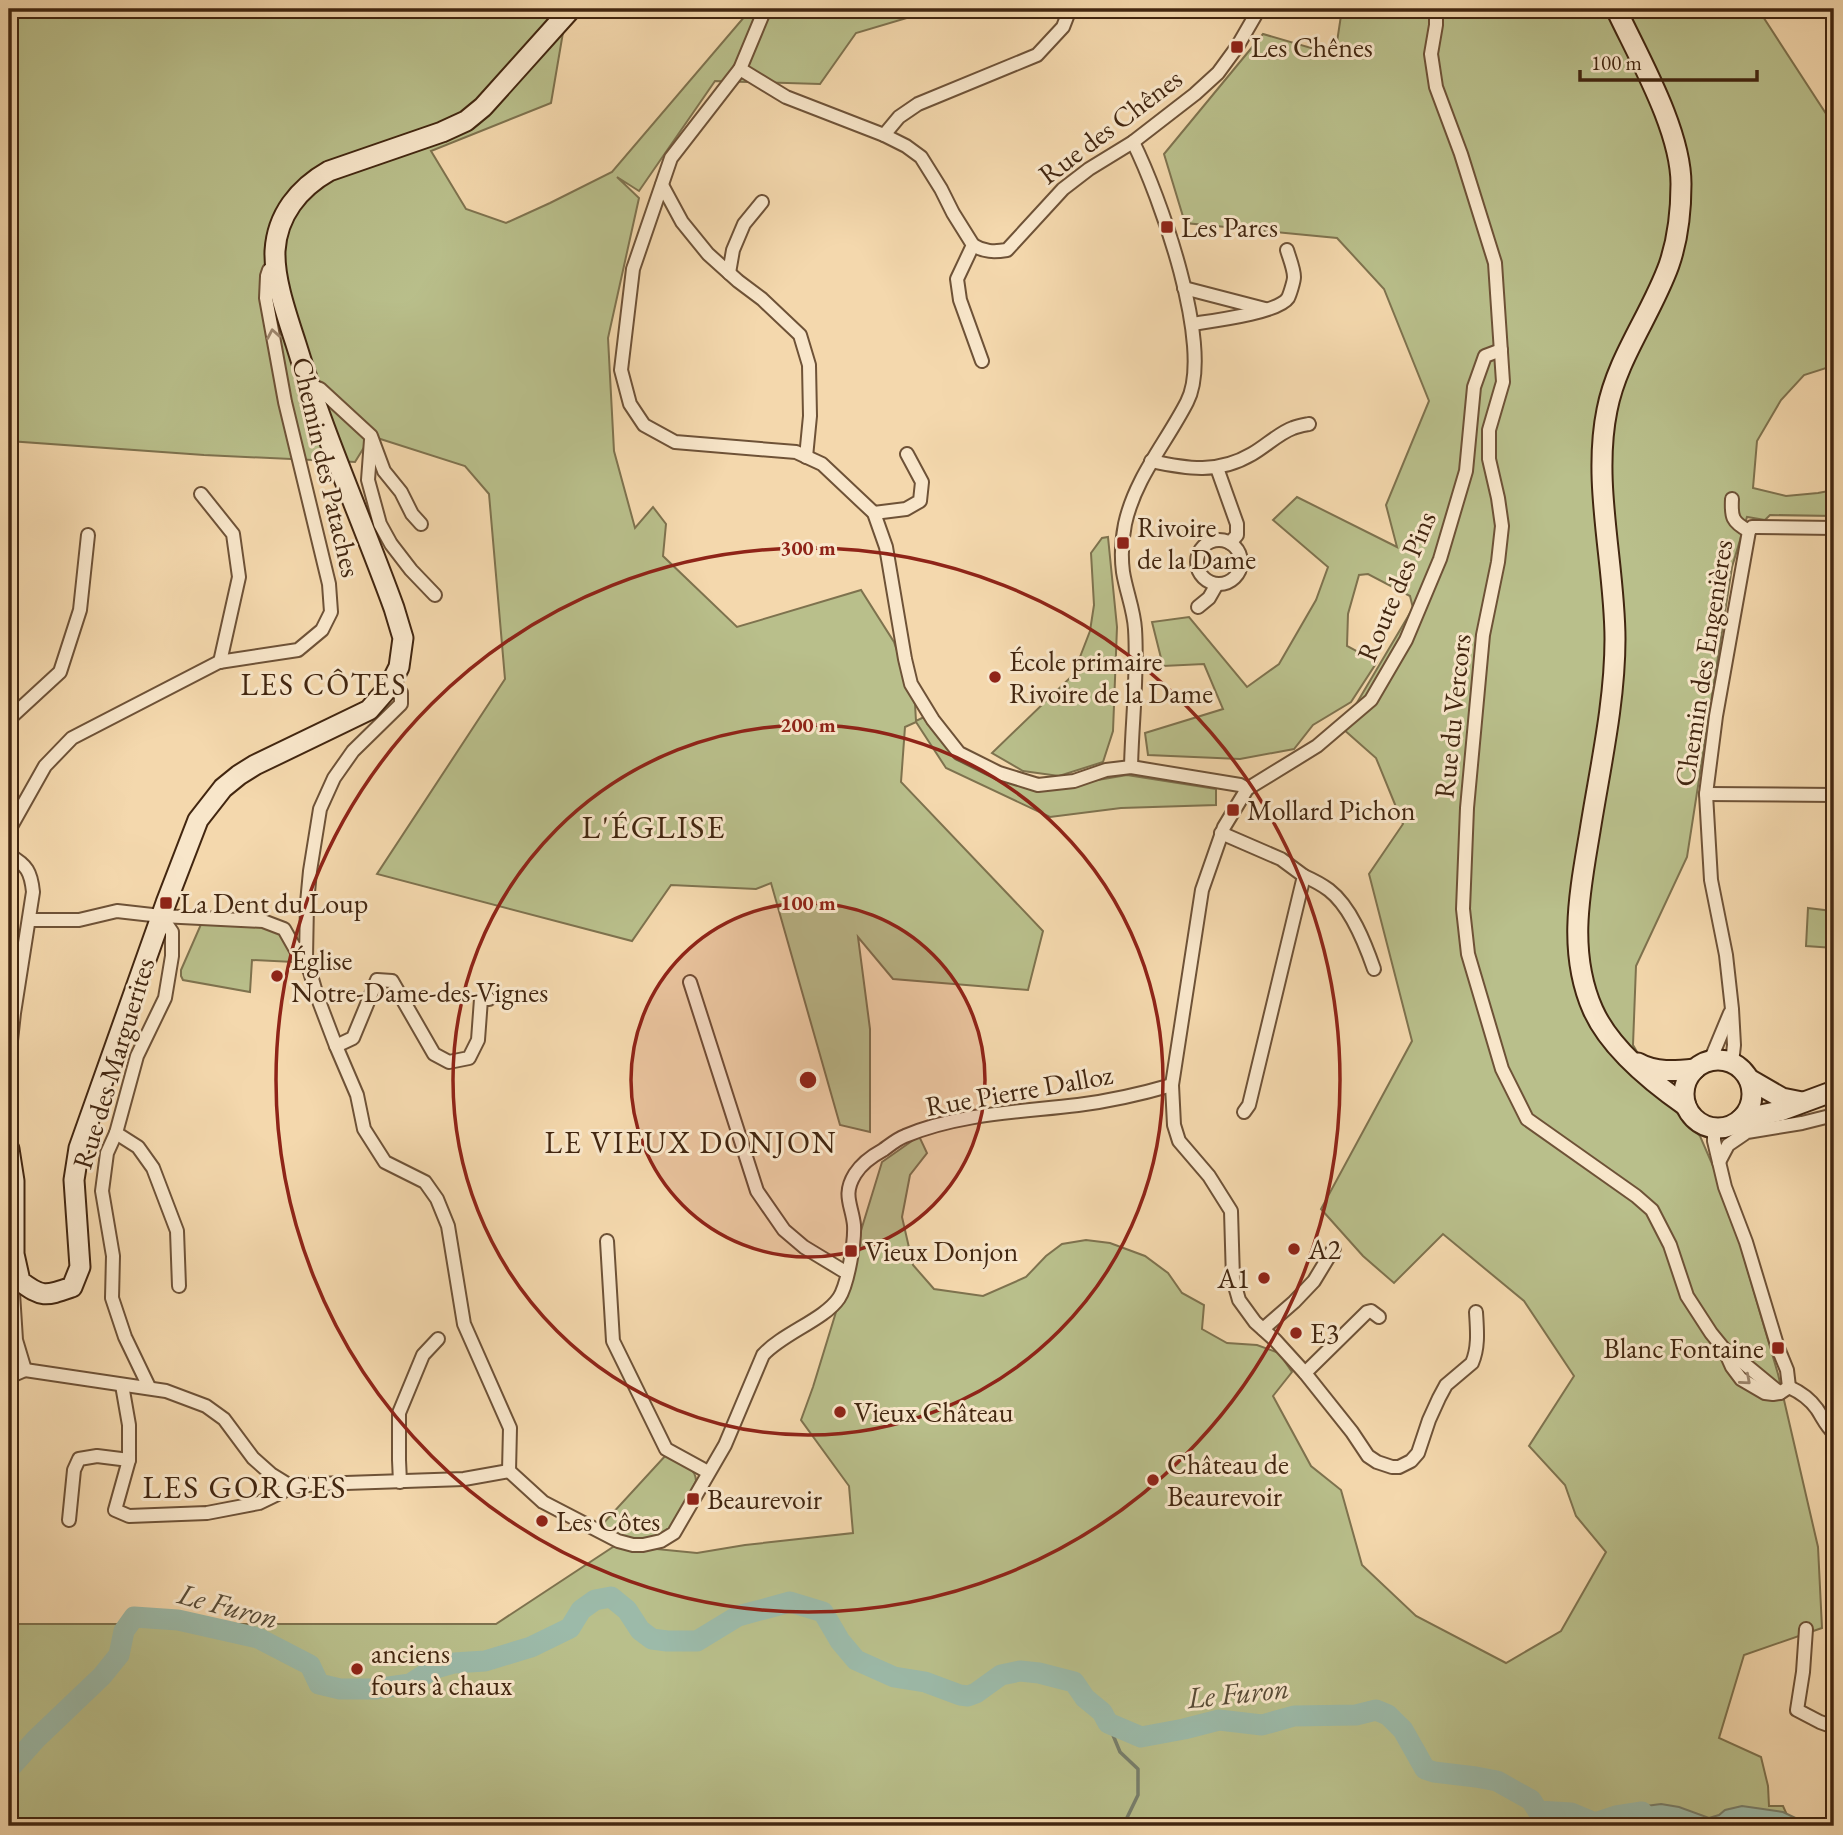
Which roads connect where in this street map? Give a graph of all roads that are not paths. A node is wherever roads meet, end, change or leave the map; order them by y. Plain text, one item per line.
1 (571, 9) edge
2 (765, 9) edge
3 (1070, 9) edge
4 (1259, 9) edge
5 (1436, 9) edge
6 (1616, 9) edge
7 (740, 69) junction
8 (884, 135) junction
9 (1133, 142) junction
10 (662, 185) junction
11 (762, 202) dead end
12 (973, 245) junction
13 (1287, 250) dead end
14 (276, 264) junction
15 (730, 273) junction
16 (1184, 288) junction
17 (1266, 309) junction
18 (1192, 324) junction
19 (1501, 349) junction
20 (982, 361) dead end
21 (308, 384) junction
22 (1309, 424) dead end
23 (371, 436) junction
24 (907, 454) dead end
25 (806, 457) junction
26 (1151, 461) junction
27 (1217, 468) junction
28 (201, 494) dead end
29 (1732, 499) dead end
30 (874, 513) junction
31 (421, 524) dead end
32 (1834, 528) edge
33 (1749, 531) junction
34 (88, 534) dead end
35 (1230, 543) junction
36 (1217, 584) junction
37 (435, 595) dead end
38 (1198, 607) dead end
39 (220, 662) junction
40 (389, 687) junction
41 (9, 719) edge
42 (1130, 767) junction
43 (1247, 789) junction
44 (1706, 794) junction
45 (1834, 795) edge
46 (9, 830) edge
47 (1221, 833) junction
48 (9, 855) edge
49 (1304, 876) junction
50 (161, 916) junction
51 (29, 920) junction
52 (308, 969) junction
53 (1374, 969) dead end
54 (690, 982) dead end
55 (489, 999) dead end
56 (1732, 1009) junction
57 (336, 1046) junction
58 (1623, 1054) junction
59 (9, 1059) edge
60 (1732, 1063) junction
61 (1702, 1065) junction
62 (1749, 1079) junction
63 (1172, 1085) junction
64 (1834, 1091) edge
65 (1801, 1102) junction
66 (1686, 1106) junction
67 (1244, 1111) dead end
68 (1834, 1115) edge
69 (1741, 1119) junction
70 (1714, 1128) junction
71 (116, 1133) junction
72 (9, 1149) edge
73 (1718, 1162) junction
74 (12, 1215) edge
75 (607, 1241) dead end
76 (1335, 1248) dead end
77 (848, 1270) junction
78 (9, 1283) edge
79 (179, 1286) dead end
80 (1476, 1312) dead end
81 (1379, 1317) dead end
82 (1263, 1329) junction
83 (438, 1339) dead end
84 (25, 1370) junction
85 (1305, 1373) junction
86 (9, 1377) edge
87 (122, 1385) junction
88 (149, 1387) junction
89 (1784, 1390) junction
90 (1834, 1433) edge
91 (128, 1460) junction
92 (509, 1471) junction
93 (708, 1472) junction
94 (400, 1482) junction
95 (292, 1487) junction
96 (69, 1520) dead end
97 (1806, 1629) dead end
98 (1834, 1727) edge

1 - 14 main road
2 - 7 street
3 - 8 street
4 - 9 street, Rue des Chênes
5 - 19 street, Rue du Vercors
6 - 58 main road
7 - 8 street
7 - 10 street
8 - 12 street
9 - 12 street, Rue des Chênes
9 - 16 street
10 - 15 street
10 - 25 street
11 - 15 street
12 - 20 street
13 - 17 street
14 - 21 main road
39 -> 14 street, Chemin des Pataches
15 - 25 street
16 - 17 street
16 - 18 street
17 - 18 street
18 - 26 street
19 - 43 street, Route des Pins
19 - 89 street, Rue du Vercors
21 - 23 street
21 - 40 main road
22 - 27 street
23 - 31 street
23 - 37 street
24 - 30 street
25 - 30 street
26 - 27 street
26 - 42 street
27 - 35 street
28 - 39 street
29 - 33 street, Chemin des Engenières
30 - 42 street
32 - 33 street
33 - 44 street, Chemin des Engenières
34 - 41 street
35 - 36 street
35 - 36 street
36 - 38 street
39 - 46 street, Chemin des Pataches
40 - 50 main road
40 - 52 street
42 - 43 street
43 - 47 street
44 - 45 street
44 - 56 street, Chemin des Engenières
47 - 49 street
47 - 63 street
48 - 51 street
49 - 53 street
49 - 67 street
50 - 51 street
50 - 52 street
50 - 71 street, Rue des Marguerites
50 - 74 main road
51 - 59 street
52 - 57 street
54 - 77 street
55 - 57 street
56 - 60 street, Chemin des Engenières
56 - 61 street, Chemin des Engenières
57 - 92 street
58 - 61 main road
58 - 66 main road
60 - 61 main road
60 - 62 main road
61 - 66 main road
62 - 65 main road
62 - 69 main road
63 - 77 street, Rue Pierre Dalloz
63 - 82 street
64 - 65 main road
65 - 69 main road
66 - 70 main road
68 - 73 street
69 - 70 main road
70 - 73 street
71 - 79 street
71 - 88 street, Rue des Marguerites
72 - 74 main road
73 - 89 street
75 - 93 street
76 - 82 street
77 - 93 street, Rue Pierre Dalloz
78 - 84 street
80 - 85 street
81 - 85 street
82 - 85 street
83 - 94 street
84 - 86 street
84 - 87 street
87 - 88 street
87 - 91 street
88 - 95 street
89 - 90 street, Rue du Vercors
91 - 95 street
91 - 96 street
92 - 93 street, Rue Pierre Dalloz
92 - 94 street
94 - 95 street
97 - 98 street

